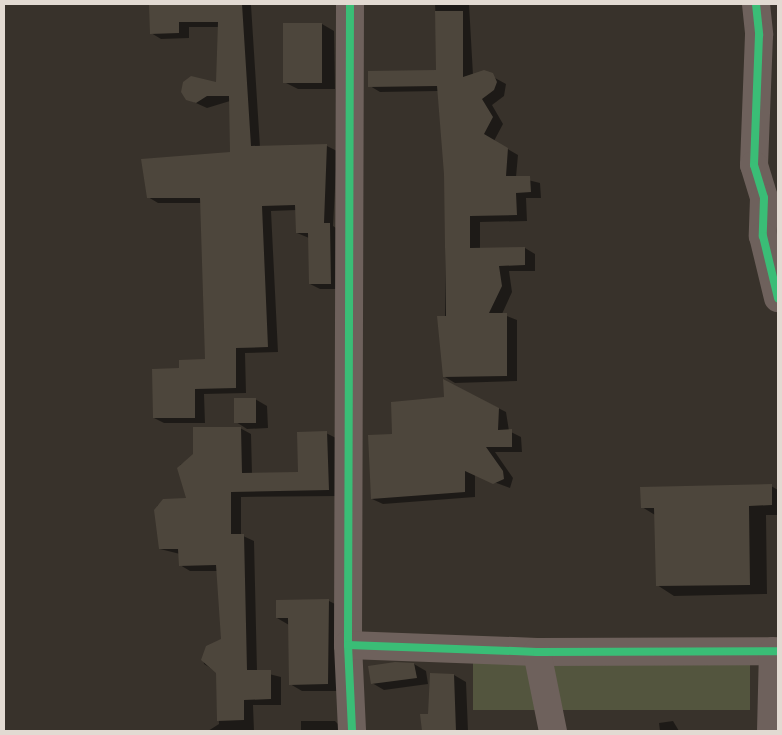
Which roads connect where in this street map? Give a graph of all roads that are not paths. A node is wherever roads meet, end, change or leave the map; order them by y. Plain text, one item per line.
1 (350, 4) edge
2 (756, 4) edge
3 (778, 298) edge
4 (348, 645) junction
5 (775, 651) edge
6 (537, 652) junction
7 (352, 731) edge
8 (553, 731) edge
9 (771, 731) edge

1 - 4 street
2 - 3 street
4 - 6 street
4 - 7 street
5 - 6 street
5 - 9 street
6 - 8 street

